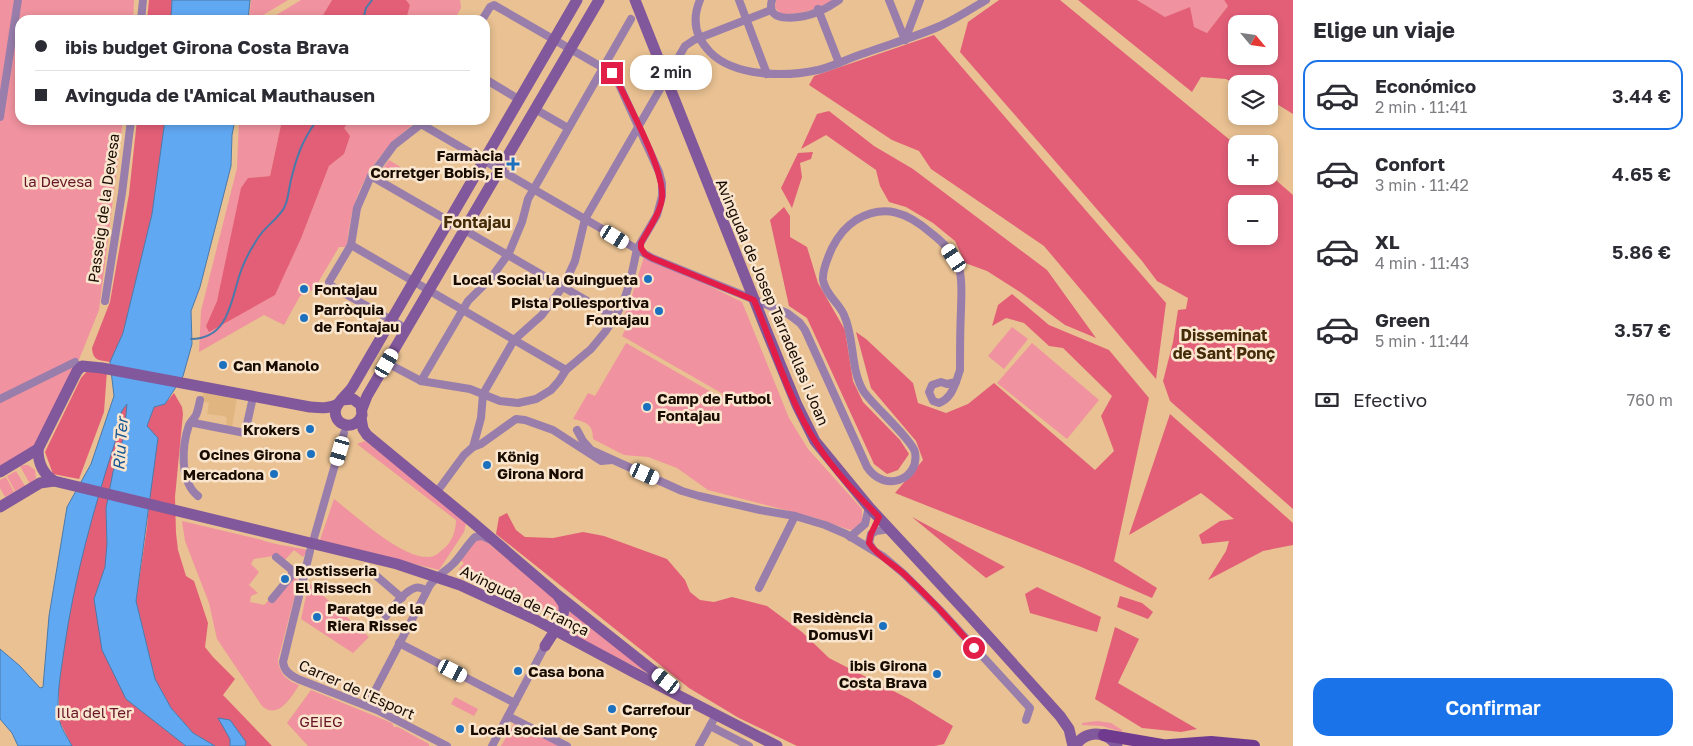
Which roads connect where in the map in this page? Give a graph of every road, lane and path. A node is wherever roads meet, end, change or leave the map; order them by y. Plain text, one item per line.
1 (18, 0) edge
2 (143, 0) edge
3 (577, 0) edge
4 (599, 0) edge
5 (635, 0) edge
6 (700, 0) edge
7 (740, 0) edge
8 (772, 0) edge
9 (839, 0) edge
10 (890, 0) edge
11 (920, 0) edge
12 (986, 0) edge
13 (771, 10) junction
14 (818, 10) junction
15 (16, 15) edge
16 (142, 15) edge
17 (485, 15) edge
18 (630, 19) dead end
19 (747, 19) junction
20 (15, 20) edge
21 (699, 38) junction
22 (555, 39) junction
23 (905, 40) junction
24 (571, 49) junction
25 (839, 63) junction
26 (603, 67) junction
27 (767, 74) junction
28 (666, 79) junction
29 (490, 82) edge
30 (520, 100) junction
31 (535, 109) junction
32 (0, 117) edge
33 (130, 125) edge
34 (418, 125) edge
35 (427, 125) edge
36 (639, 127) junction
37 (568, 128) junction
38 (485, 161) junction
39 (500, 169) junction
40 (371, 176) junction
41 (533, 189) junction
42 (585, 219) junction
43 (450, 221) junction
44 (465, 230) junction
45 (351, 245) junction
46 (639, 246) junction
47 (508, 255) junction
48 (415, 282) junction
49 (563, 287) junction
50 (429, 290) junction
51 (754, 300) junction
52 (105, 301) dead end
53 (463, 310) junction
54 (615, 317) junction
55 (392, 321) junction
56 (407, 329) junction
57 (514, 340) junction
58 (387, 363) junction
59 (79, 364) junction
60 (566, 370) junction
61 (421, 381) junction
62 (956, 382) dead end
63 (483, 394) junction
64 (253, 397) junction
65 (0, 399) edge
66 (200, 400) dead end
67 (340, 402) junction
68 (362, 413) junction
69 (193, 422) junction
70 (345, 427) junction
71 (577, 430) dead end
72 (473, 446) junction
73 (38, 449) junction
74 (612, 460) junction
75 (0, 472) edge
76 (59, 483) junction
77 (436, 493) junction
78 (198, 496) dead end
79 (0, 507) edge
80 (869, 507) junction
81 (794, 516) junction
82 (879, 517) junction
83 (864, 524) junction
84 (890, 529) junction
85 (871, 534) junction
86 (850, 537) junction
87 (314, 538) dead end
88 (495, 542) junction
89 (858, 542) junction
90 (310, 551) dead end
91 (874, 551) junction
92 (276, 557) dead end
93 (453, 564) junction
94 (292, 571) junction
95 (373, 573) dead end
96 (304, 577) junction
97 (436, 577) junction
98 (460, 584) junction
99 (759, 588) dead end
100 (426, 590) junction
101 (555, 593) junction
102 (402, 598) junction
103 (272, 599) dead end
104 (386, 616) dead end
105 (562, 616) junction
106 (534, 619) junction
107 (555, 631) junction
108 (399, 643) junction
109 (545, 646) junction
110 (515, 703) junction
111 (694, 704) junction
112 (367, 706) junction
113 (716, 715) junction
114 (508, 716) junction
115 (1060, 716) junction
116 (1026, 720) dead end
117 (710, 726) junction
118 (1098, 734) junction
119 (1160, 745) edge
120 (447, 746) edge
121 (492, 746) edge
122 (567, 746) edge
123 (699, 746) edge
124 (749, 746) edge
125 (777, 746) edge
126 (1074, 746) edge
127 (1117, 746) edge
128 (1254, 746) edge

1 - 15 street
2 - 16 street
3 - 22 main road
4 - 24 main road
5 - 28 main road, Avinguda de Josep Tarradellas i Joan
6 - 21 street
7 - 19 street
8 - 13 street
9 - 14 street
10 - 23 street
11 - 23 street
12 - 23 street
13 - 14 street
13 - 19 street
14 - 25 street
17 - 22 street
18 - 26 street
19 - 21 street
19 - 27 street
20 - 32 street
21 - 27 street
21 - 28 street
22 - 24 street
22 - 30 main road
23 - 25 street
24 - 26 street
24 - 31 main road
25 - 27 street
26 - 36 street
26 - 37 street
28 - 36 street
28 - 51 main road, Avinguda de Josep Tarradellas i Joan
29 - 30 street
30 - 38 main road
31 - 37 street
31 - 39 main road
33 - 52 street, Passeig de la Devesa
34 - 40 street
35 - 38 street
36 - 42 street
36 - 46 street
37 - 41 street
38 - 39 street
38 - 43 main road
39 - 41 street
39 - 44 main road
40 - 43 street
40 - 45 street
41 - 42 street
41 - 47 street
42 - 46 street
42 - 49 street
43 - 44 street
43 - 48 main road
44 - 47 street
44 - 50 main road
45 - 48 street
45 - 55 street
46 - 51 street
46 - 54 street
47 - 49 street
47 - 53 street
48 - 50 street
48 - 55 main road
49 - 54 street
49 - 57 street
50 - 53 street
50 - 56 main road
51 - 62 street
51 - 80 main road, Avinguda de Josep Tarradellas i Joan
53 - 57 street
53 - 61 street
54 - 60 street
55 - 56 street
55 - 67 main road
56 - 58 main road
57 - 60 street
57 - 63 street
58 - 61 street
58 - 68 main road
59 - 64 main road
59 - 65 street
59 - 73 main road
60 - 63 street
61 - 63 street
63 - 72 street
64 - 67 main road
64 - 69 street
66 - 69 street
67 - 68 main road
67 - 70 main road
68 - 70 main road
68 - 77 main road, Avinguda de França
69 - 78 street
70 - 87 street
71 - 74 street
72 - 74 street
72 - 77 street
73 - 75 main road
73 - 76 main road
74 - 81 street
76 - 79 main road
76 - 97 main road, Avinguda de França
77 - 88 main road, Avinguda de França
80 - 82 main road, Avinguda de Josep Tarradellas i Joan
80 - 83 street
81 - 86 street
81 - 99 street
82 - 83 street
82 - 84 main road, Avinguda de Josep Tarradellas i Joan
82 - 85 street
83 - 86 street
83 - 89 street
84 - 85 street
84 - 115 main road, Avinguda de Josep Tarradellas i Joan
85 - 89 street
85 - 91 street
86 - 89 street
88 - 93 street
88 - 101 main road, Avinguda de França
89 - 91 street
90 - 96 street, Carrer de l'Esport
91 - 116 street
92 - 94 street
93 - 97 street
93 - 98 street
94 - 96 street
94 - 103 street
95 - 102 street
96 - 112 street, Carrer de l'Esport
97 - 98 main road, Avinguda de França
97 - 100 street
98 - 106 main road, Avinguda de França
100 - 102 street
100 - 108 street
101 - 105 main road
101 - 111 main road, Avinguda de França
102 - 104 street
105 - 106 main road
105 - 107 main road
106 - 107 main road, Avinguda de França
106 - 109 main road
107 - 109 main road
107 - 111 main road, Avinguda de França
108 - 110 street
108 - 112 street
109 - 110 street
110 - 114 street
111 - 113 main road, Avinguda de França
112 - 120 street, Carrer de l'Esport
113 - 117 street
113 - 125 main road, Avinguda de França
114 - 121 street
114 - 122 street
115 - 118 main road, Avinguda de Josep Tarradellas i Joan
115 - 126 main road, Avinguda de Josep Tarradellas i Joan
117 - 123 street
117 - 124 street
118 - 119 main road
118 - 126 main road
118 - 127 main road, Avinguda de Josep Tarradellas i Joan
119 - 128 main road

